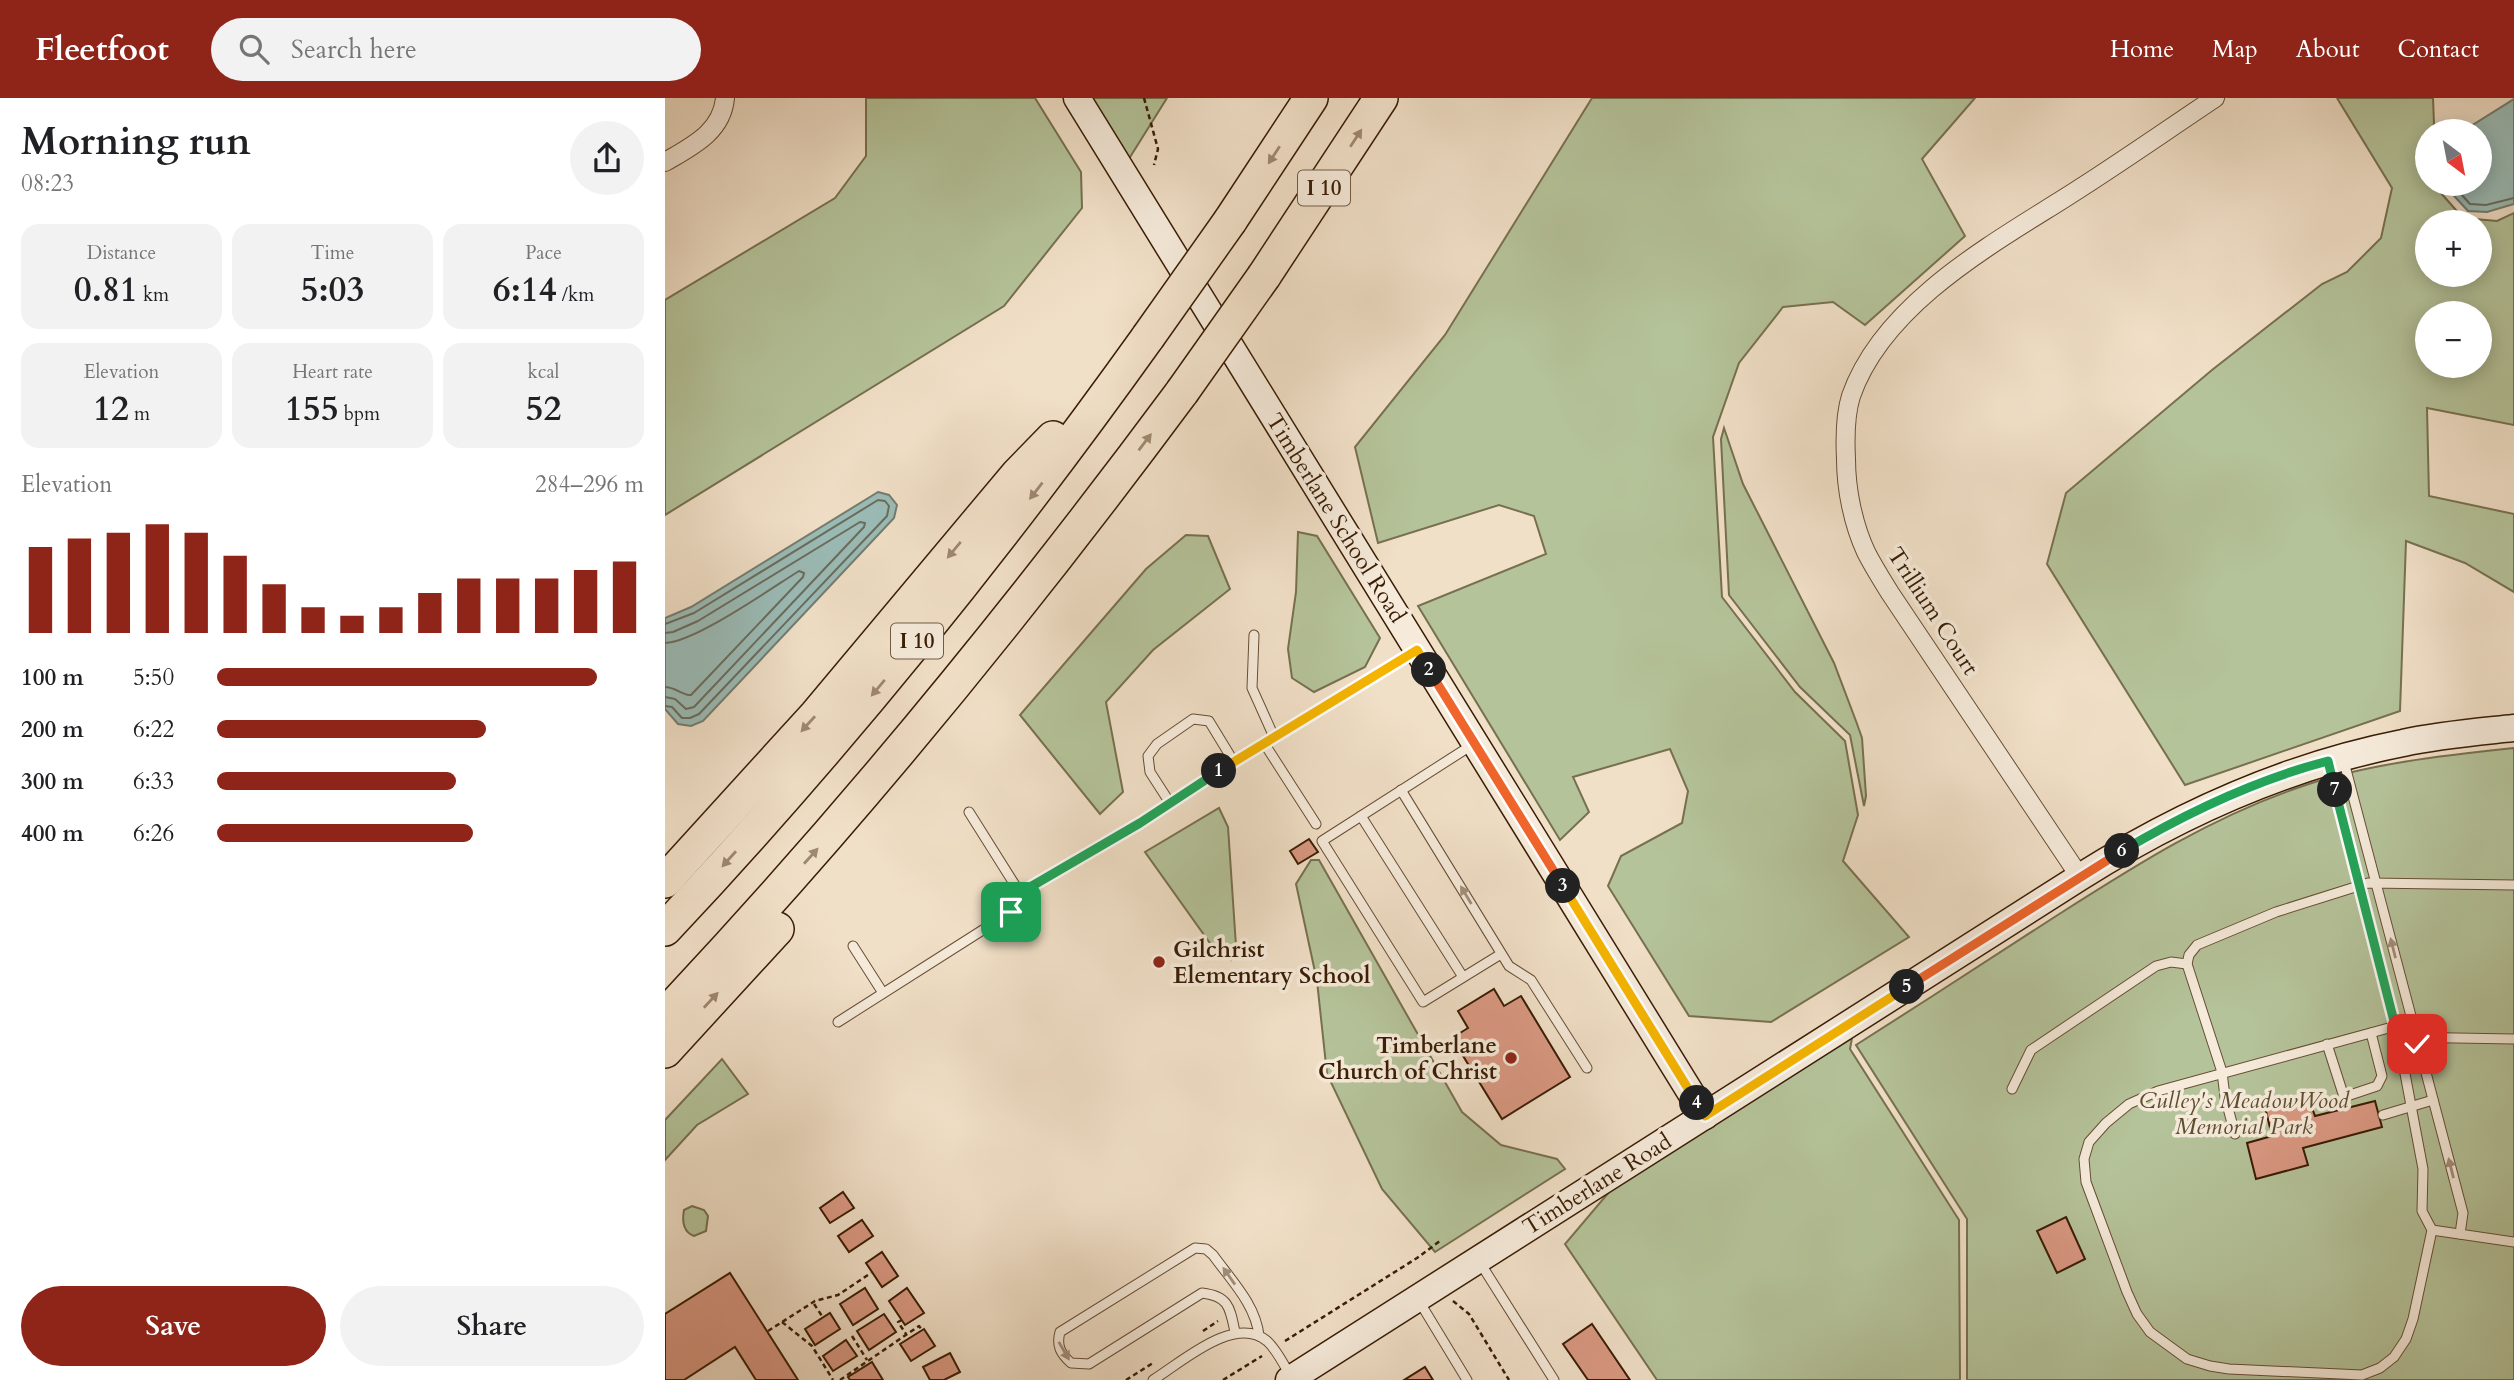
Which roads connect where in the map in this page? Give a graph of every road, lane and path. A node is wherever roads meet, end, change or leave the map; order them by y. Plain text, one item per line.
1 (725, 98) edge
2 (1077, 98) edge
3 (1144, 98) edge
4 (1311, 98) edge
5 (1381, 98) edge
6 (2215, 98) edge
7 (665, 162) edge
8 (1153, 165) dead end
9 (1148, 337) junction
10 (1108, 493) junction
11 (1254, 635) dead end
12 (1417, 650) junction
13 (2514, 729) edge
14 (1274, 737) junction
15 (1264, 743) junction
16 (1475, 743) junction
17 (2335, 759) junction
18 (1234, 762) junction
19 (1401, 790) junction
20 (1170, 803) junction
21 (969, 812) dead end
22 (1361, 816) junction
23 (1316, 824) dead end
24 (2080, 877) junction
25 (665, 881) edge
26 (2376, 883) junction
27 (2358, 885) junction
28 (2514, 885) edge
29 (1020, 893) junction
30 (665, 929) edge
31 (853, 946) dead end
32 (1501, 954) junction
33 (2187, 964) junction
34 (1463, 977) junction
35 (883, 993) junction
36 (665, 1015) edge
37 (838, 1022) dead end
38 (2396, 1026) junction
39 (2371, 1032) junction
40 (2398, 1037) junction
41 (2415, 1037) junction
42 (2514, 1040) edge
43 (2327, 1044) junction
44 (665, 1051) edge
45 (1587, 1068) dead end
46 (2222, 1072) junction
47 (2012, 1089) dead end
48 (2433, 1100) junction
49 (2412, 1106) junction
50 (2383, 1115) dead end
51 (1705, 1116) junction
52 (2235, 1134) dead end
53 (2432, 1230) junction
54 (2460, 1234) junction
55 (1440, 1241) dead end
56 (2514, 1242) edge
57 (1478, 1259) junction
58 (871, 1273) dead end
59 (1441, 1283) junction
60 (1417, 1298) junction
61 (813, 1303) junction
62 (822, 1316) dead end
63 (902, 1320) dead end
64 (782, 1322) junction
65 (922, 1330) dead end
66 (768, 1331) dead end
67 (1235, 1332) junction
68 (906, 1334) junction
69 (852, 1336) dead end
70 (1259, 1336) junction
71 (880, 1343) dead end
72 (1273, 1348) junction
73 (884, 1349) junction
74 (868, 1361) junction
75 (1293, 1379) edge
76 (833, 1380) edge
77 (840, 1380) edge
78 (1153, 1380) edge
79 (1223, 1380) edge
80 (1467, 1380) edge
81 (1509, 1380) edge
82 (1554, 1380) edge

1 - 7 street
2 - 12 street, Timberlane School Road
3 - 8 path
4 -> 9 highway, I 10, bridge
10 -> 5 highway, I 10, bridge
6 - 24 street, Trillium Court
9 -> 25 highway
9 -> 30 highway, I 10
36 -> 10 highway, I 10
44 -> 10 highway
11 - 14 lane
12 - 14 lane
12 - 16 street, Timberlane School Road
13 - 17 street, Timberlane Road
14 - 15 lane
15 - 18 lane
15 - 23 lane
16 - 19 lane
16 - 51 street, Timberlane School Road
17 - 24 street, Timberlane Road
17 - 26 lane
17 - 27 lane
18 - 20 lane
18 - 20 lane
19 - 22 lane
32 -> 19 lane
20 - 29 lane
21 - 29 lane
22 - 34 lane
22 - 34 lane
24 - 51 street, Timberlane Road
26 - 27 lane
26 - 28 lane
41 -> 26 lane
27 - 33 lane
27 - 38 lane
29 - 35 lane
31 - 35 lane
32 - 34 lane
32 - 45 lane
33 - 46 lane
33 - 47 lane
35 - 37 lane
38 - 39 lane
38 - 40 lane
39 - 43 lane
39 - 43 lane
40 - 41 lane
40 - 49 lane
41 - 42 lane
41 - 48 lane
43 - 46 lane
46 - 52 lane
46 - 53 lane
48 - 49 lane
54 -> 48 lane
49 - 50 lane
49 - 53 lane
51 - 57 street, Timberlane Road
53 - 54 lane
54 - 56 lane
55 - 72 path
57 - 59 street, Timberlane Road
57 - 82 lane
58 - 61 path
59 - 60 street, Timberlane Road
59 - 81 path
60 - 75 street, Timberlane Road
60 - 80 lane
61 - 62 path
61 - 64 path
63 - 68 path
64 - 66 path
64 - 76 path
65 - 68 path
67 - 70 lane
70 -> 67 lane
67 - 78 lane
68 - 73 path
69 - 74 path
70 - 72 lane
71 - 73 path
72 - 75 lane
72 - 79 path
73 - 74 path
74 - 77 path

